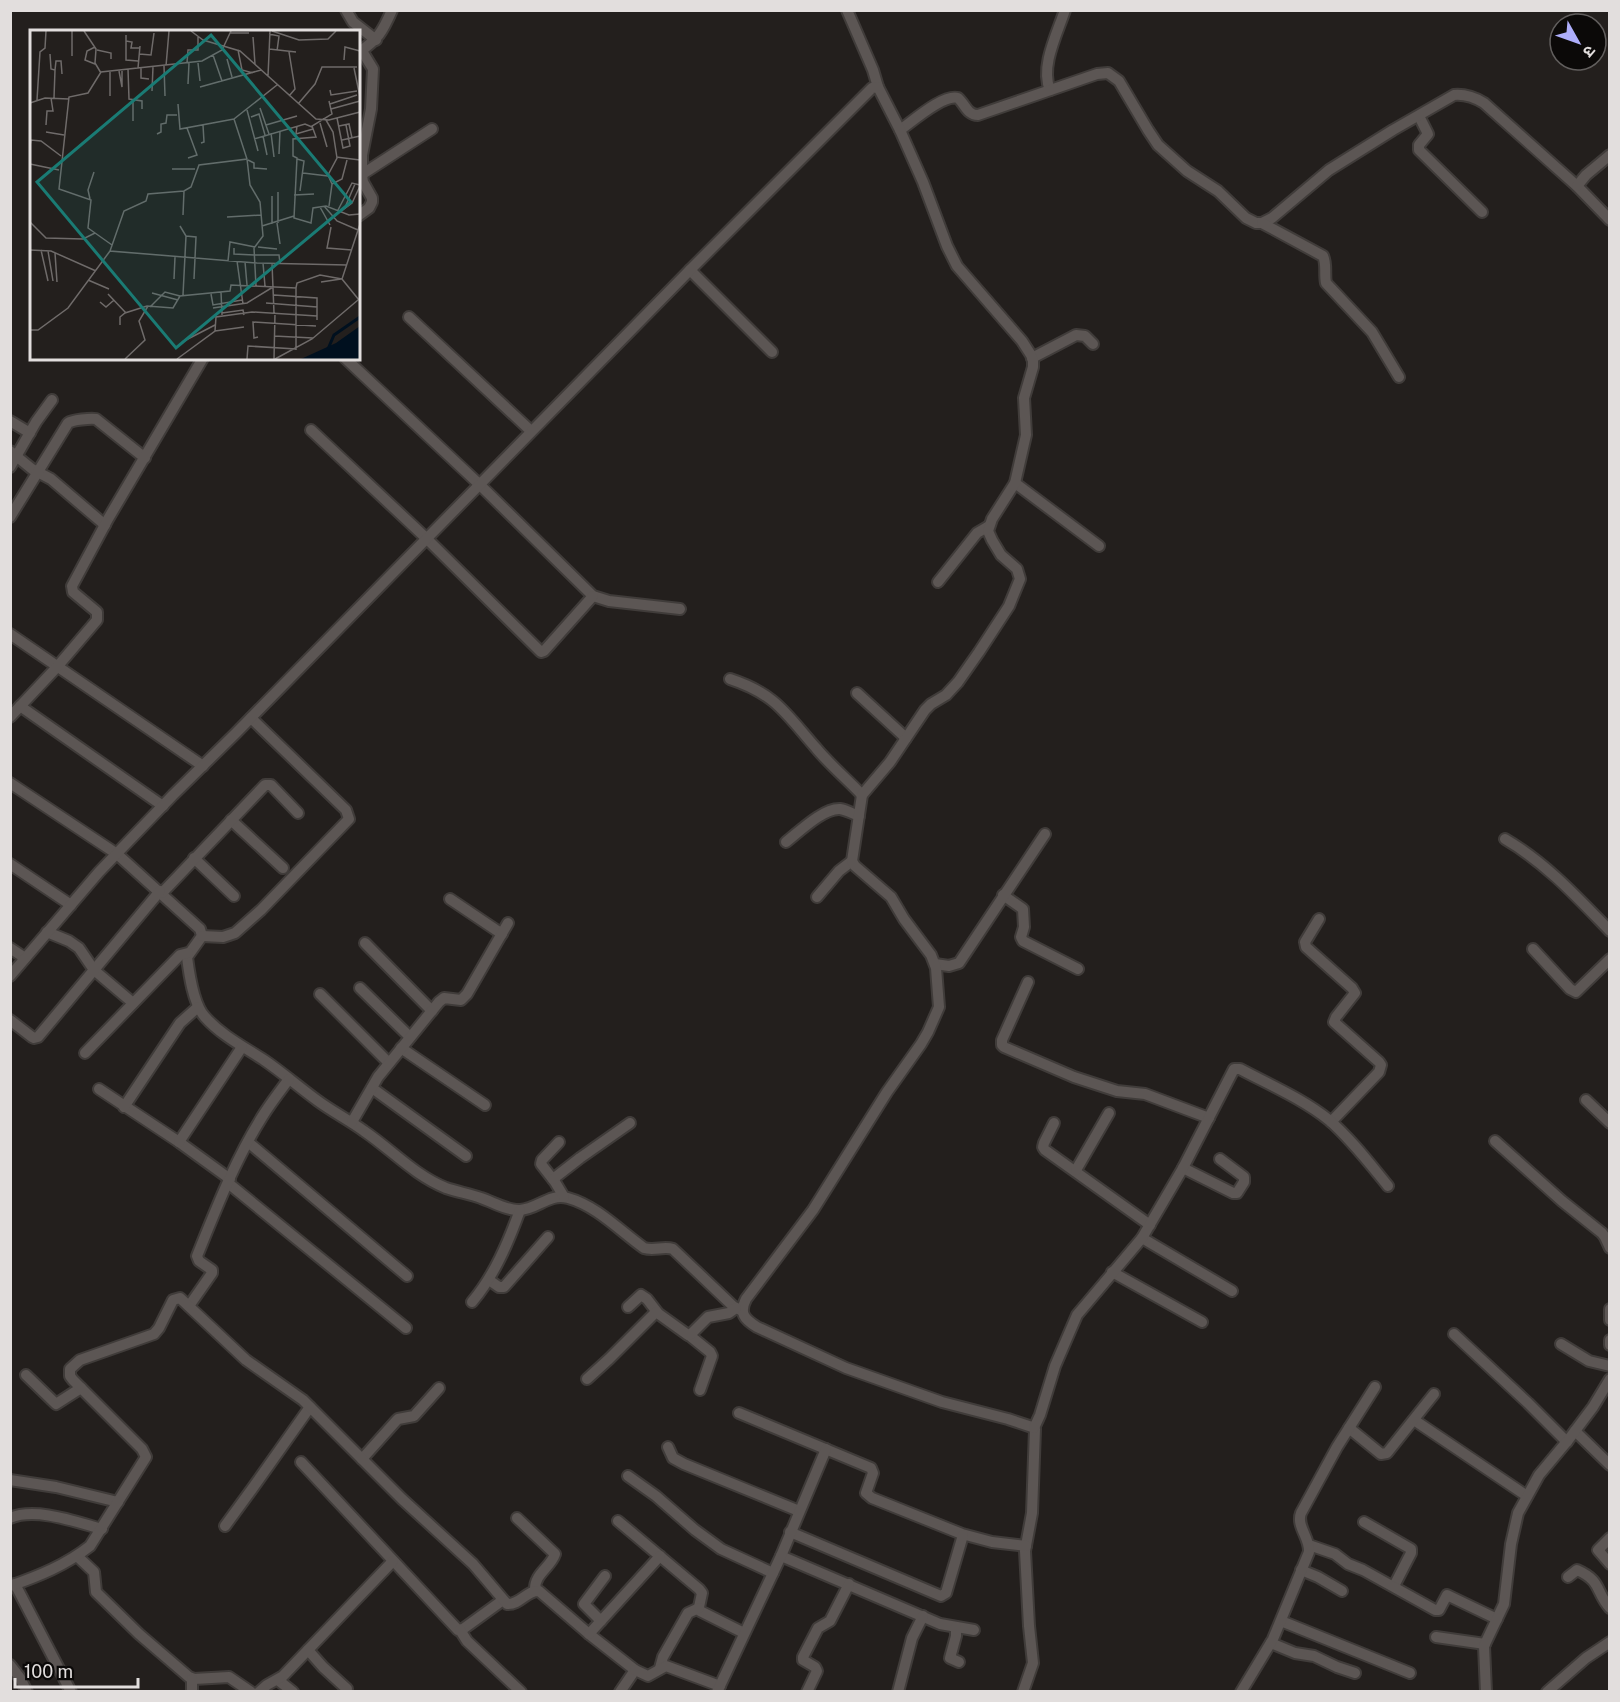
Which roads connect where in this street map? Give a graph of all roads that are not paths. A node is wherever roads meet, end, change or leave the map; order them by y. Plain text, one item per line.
1 (346, 10) edge
2 (392, 10) edge
3 (848, 10) edge
4 (1065, 10) edge
5 (376, 40) junction
6 (360, 52) edge
7 (878, 87) junction
8 (1050, 90) junction
9 (1419, 116) junction
10 (432, 129) dead end
11 (900, 130) junction
12 (1610, 155) edge
13 (360, 176) edge
14 (1577, 186) junction
15 (1482, 212) dead end
16 (360, 215) edge
17 (1610, 220) edge
18 (1262, 223) junction
19 (690, 270) junction
20 (409, 317) dead end
21 (1093, 344) dead end
22 (771, 352) dead end
23 (1032, 357) junction
24 (202, 360) edge
25 (347, 360) edge
26 (1399, 377) dead end
27 (52, 400) dead end
28 (10, 421) edge
29 (311, 430) dead end
30 (531, 431) junction
31 (30, 433) junction
32 (14, 453) edge
33 (145, 458) junction
34 (10, 466) edge
35 (38, 471) junction
36 (1015, 483) junction
37 (479, 484) junction
38 (10, 517) edge
39 (105, 525) junction
40 (989, 526) junction
41 (426, 538) junction
42 (1099, 546) dead end
43 (938, 582) dead end
44 (593, 596) junction
45 (680, 609) dead end
46 (10, 634) edge
47 (57, 667) junction
48 (730, 679) dead end
49 (857, 693) dead end
50 (20, 706) junction
51 (10, 717) edge
52 (251, 718) junction
53 (906, 738) junction
54 (203, 766) junction
55 (10, 783) edge
56 (862, 795) junction
57 (163, 806) junction
58 (298, 813) dead end
59 (859, 816) junction
60 (231, 820) junction
61 (1045, 834) dead end
62 (1505, 839) dead end
63 (786, 842) dead end
64 (117, 854) junction
65 (194, 858) junction
66 (852, 861) junction
67 (10, 864) edge
68 (283, 868) dead end
69 (161, 892) junction
70 (1003, 895) junction
71 (234, 896) dead end
72 (817, 897) dead end
73 (450, 899) dead end
74 (71, 905) junction
75 (1319, 920) dead end
76 (508, 923) dead end
77 (47, 932) junction
78 (1610, 932) edge
79 (502, 934) junction
80 (202, 936) junction
81 (365, 943) dead end
82 (10, 948) edge
83 (1533, 949) dead end
84 (188, 953) junction
85 (25, 958) junction
86 (1610, 959) edge
87 (935, 964) junction
88 (1078, 969) dead end
89 (94, 970) junction
90 (10, 976) edge
91 (1028, 981) dead end
92 (360, 988) dead end
93 (320, 994) dead end
94 (131, 1001) junction
95 (198, 1006) junction
96 (432, 1011) junction
97 (10, 1020) edge
98 (410, 1037) junction
99 (243, 1047) junction
100 (401, 1048) junction
101 (86, 1053) dead end
102 (389, 1063) junction
103 (289, 1078) junction
104 (372, 1088) junction
105 (99, 1089) dead end
106 (1586, 1100) dead end
107 (485, 1105) dead end
108 (124, 1107) junction
109 (1109, 1113) dead end
110 (1209, 1118) junction
111 (1609, 1121) edge
112 (352, 1122) junction
113 (1331, 1122) junction
114 (630, 1123) dead end
115 (1054, 1123) dead end
116 (1495, 1141) dead end
117 (179, 1142) junction
118 (248, 1142) junction
119 (559, 1142) dead end
120 (466, 1156) dead end
121 (1220, 1160) dead end
122 (1183, 1168) junction
123 (1076, 1170) junction
124 (554, 1179) junction
125 (229, 1181) junction
126 (1388, 1186) dead end
127 (564, 1197) junction
128 (520, 1210) junction
129 (1150, 1225) junction
130 (548, 1237) dead end
131 (1142, 1238) junction
132 (1610, 1248) edge
133 (1112, 1272) junction
134 (407, 1276) dead end
135 (489, 1280) junction
136 (1232, 1291) dead end
137 (472, 1302) dead end
138 (189, 1306) junction
139 (628, 1307) dead end
140 (1610, 1309) edge
141 (739, 1310) junction
142 (657, 1312) junction
143 (1610, 1320) edge
144 (1202, 1322) dead end
145 (406, 1328) dead end
146 (1454, 1334) dead end
147 (689, 1335) junction
148 (1610, 1340) edge
149 (1561, 1344) dead end
150 (1610, 1345) edge
151 (1610, 1366) edge
152 (26, 1375) dead end
153 (587, 1379) dead end
154 (1610, 1379) edge
155 (81, 1388) junction
156 (438, 1388) dead end
157 (1375, 1388) dead end
158 (700, 1390) dead end
159 (1434, 1395) dead end
160 (310, 1407) junction
161 (739, 1413) dead end
162 (1414, 1420) junction
163 (1034, 1428) junction
164 (1349, 1428) junction
165 (1575, 1431) junction
166 (1567, 1442) junction
167 (668, 1447) dead end
168 (826, 1449) junction
169 (362, 1459) junction
170 (301, 1462) dead end
171 (1610, 1465) edge
172 (628, 1476) dead end
173 (10, 1480) edge
174 (1523, 1494) junction
175 (118, 1502) junction
176 (799, 1511) junction
177 (10, 1518) edge
178 (517, 1518) dead end
179 (618, 1521) dead end
180 (1364, 1522) dead end
181 (225, 1526) dead end
182 (102, 1529) junction
183 (790, 1532) junction
184 (963, 1535) junction
185 (1610, 1538) edge
186 (1309, 1545) junction
187 (1026, 1546) junction
188 (77, 1556) junction
189 (660, 1556) junction
190 (781, 1556) junction
191 (393, 1562) junction
192 (1610, 1564) edge
193 (1301, 1570) junction
194 (773, 1572) junction
195 (605, 1576) dead end
196 (1568, 1577) dead end
197 (849, 1584) junction
198 (13, 1585) edge
199 (1394, 1586) junction
200 (535, 1590) junction
201 (1342, 1591) dead end
202 (503, 1600) junction
203 (699, 1608) junction
204 (1610, 1608) edge
205 (923, 1616) junction
206 (1494, 1618) junction
207 (601, 1621) junction
208 (1281, 1621) junction
209 (956, 1627) junction
210 (460, 1630) junction
211 (974, 1630) dead end
212 (744, 1633) junction
213 (589, 1634) junction
214 (1436, 1637) dead end
215 (1271, 1643) junction
216 (1481, 1643) junction
217 (1608, 1645) edge
218 (308, 1650) junction
219 (959, 1662) dead end
220 (10, 1665) edge
221 (660, 1668) junction
222 (635, 1670) junction
223 (1354, 1673) dead end
224 (1410, 1673) dead end
225 (192, 1679) junction
226 (278, 1680) junction
227 (347, 1689) dead end
228 (718, 1689) edge
229 (27, 1692) edge
230 (71, 1692) edge
231 (192, 1692) edge
232 (251, 1692) edge
233 (259, 1692) edge
234 (293, 1692) edge
235 (521, 1692) edge
236 (620, 1692) edge
237 (807, 1692) edge
238 (898, 1692) edge
239 (1023, 1692) edge
240 (1241, 1692) edge
241 (1486, 1692) edge
242 (1547, 1692) edge

1 - 5 street
2 - 5 street
3 - 7 street
4 - 8 street
5 - 6 street
6 - 13 street
7 - 11 street
7 - 19 street
8 - 11 street
8 - 18 street
9 - 14 street
9 - 15 street
9 - 18 street
10 - 13 street
11 - 23 street
12 - 14 street
13 - 16 street
14 - 17 street
18 - 26 street
19 - 22 street
19 - 30 street
20 - 30 street
21 - 23 street
23 - 36 street
24 - 33 street
25 - 37 street
27 - 31 street
28 - 31 street
29 - 41 street
30 - 37 street
31 - 32 street
32 - 34 street
32 - 35 street
33 - 35 street
33 - 39 street
35 - 38 street
35 - 39 street
36 - 40 street
36 - 42 street
37 - 41 street
37 - 44 street
39 - 47 street
40 - 43 street
40 - 53 street
41 - 44 street
41 - 52 street
44 - 45 street
46 - 47 street
47 - 50 street
47 - 54 street
48 - 56 street
49 - 53 street
50 - 51 street
50 - 57 street
52 - 54 street
52 - 80 street
53 - 56 street
54 - 57 street
55 - 64 street
56 - 59 street
57 - 64 street
58 - 60 street
59 - 63 street
59 - 66 street
60 - 65 street
60 - 68 street
61 - 70 street
62 - 78 street
64 - 69 street
64 - 74 street
65 - 69 street
65 - 71 street
66 - 72 street
66 - 87 street
67 - 74 street
69 - 80 street
69 - 89 street
70 - 87 street
70 - 88 street
73 - 79 street
74 - 77 street
75 - 113 street
76 - 79 street
77 - 85 street
77 - 89 street
79 - 96 street
80 - 84 street
81 - 96 street
82 - 85 street
83 - 86 street
84 - 94 street
84 - 95 street
85 - 90 street
87 - 141 street
89 - 94 street
89 - 97 street
91 - 110 street
92 - 98 street
93 - 102 street
94 - 101 street
95 - 99 street
95 - 108 street
96 - 98 street
98 - 100 street
99 - 103 street
99 - 117 street
100 - 102 street
100 - 107 street
102 - 104 street
103 - 112 street
103 - 118 street
104 - 112 street
104 - 120 street
105 - 108 street
106 - 111 street
108 - 117 street
109 - 123 street
110 - 113 street
110 - 122 street
112 - 128 street
113 - 126 street
114 - 124 street
115 - 123 street
116 - 132 street
117 - 125 street
118 - 125 street
118 - 134 street
119 - 124 street
121 - 122 street
122 - 129 street
123 - 129 street
124 - 127 street
125 - 138 street
125 - 145 street
127 - 128 street
127 - 141 street
128 - 135 street
129 - 131 street
130 - 135 street
131 - 133 street
131 - 136 street
133 - 144 street
133 - 163 street
135 - 137 street
138 - 155 street
138 - 160 street
139 - 142 street
140 - 143 street
141 - 147 street
141 - 163 street
142 - 147 street
142 - 153 street
146 - 166 street
147 - 158 street
148 - 150 street
149 - 151 street
152 - 155 street
154 - 165 street
155 - 175 street
156 - 169 street
157 - 164 street
159 - 162 street
160 - 169 street
160 - 181 street
161 - 168 street
162 - 164 street
162 - 174 street
163 - 187 street
164 - 186 street
165 - 166 street
165 - 171 street
166 - 174 street
167 - 176 street
168 - 176 street
168 - 184 street
169 - 202 street
170 - 191 street
172 - 194 street
173 - 175 street
174 - 206 street
175 - 182 street
176 - 183 street
177 - 182 street
178 - 200 street
179 - 189 street
180 - 199 street
182 - 188 street
183 - 184 street
183 - 190 street
184 - 187 street
185 - 192 street
186 - 193 street
186 - 199 street
187 - 239 street
188 - 198 street
188 - 225 street
189 - 203 street
189 - 207 street
190 - 194 street
190 - 197 street
191 - 210 street
191 - 218 street
193 - 201 street
193 - 208 street
194 - 212 street
195 - 207 street
196 - 204 street
197 - 205 street
197 - 237 street
198 - 230 street
199 - 206 street
200 - 202 street
200 - 213 street
202 - 210 street
203 - 212 street
203 - 221 street
205 - 209 street
205 - 238 street
206 - 216 street
207 - 213 street
208 - 215 street
208 - 224 street
209 - 211 street
209 - 219 street
210 - 235 street
212 - 228 street
213 - 222 street
214 - 216 street
215 - 223 street
215 - 240 street
216 - 241 street
217 - 242 street
218 - 226 street
218 - 227 street
220 - 229 street
221 - 222 street
221 - 228 street
222 - 236 street
225 - 231 street
225 - 232 street
226 - 233 street
226 - 234 street

